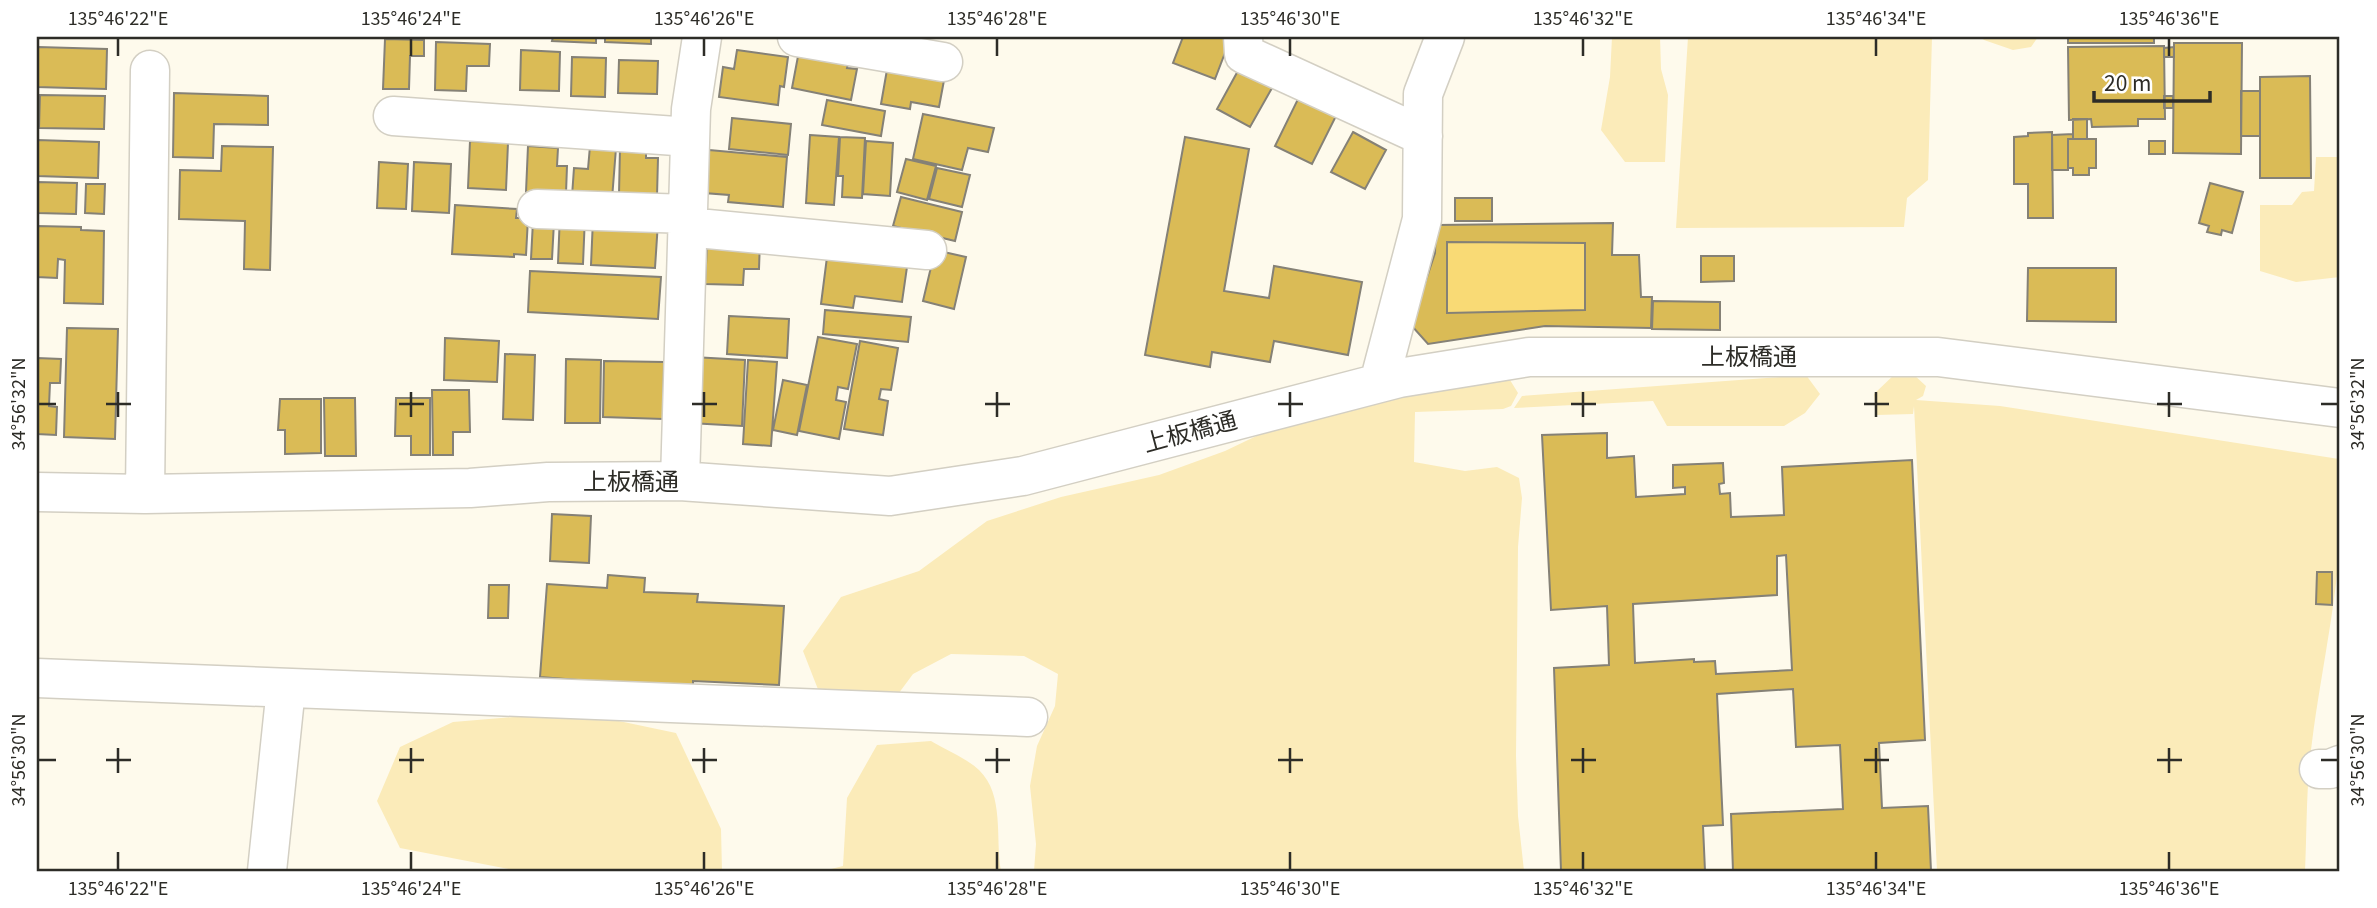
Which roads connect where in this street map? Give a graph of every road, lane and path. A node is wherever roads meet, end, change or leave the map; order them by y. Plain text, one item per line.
1 (702, 37) edge
2 (797, 37) edge
3 (1242, 37) edge
4 (1445, 37) edge
5 (943, 62) dead end
6 (150, 70) dead end
7 (393, 116) dead end
8 (1423, 136) junction
9 (690, 138) junction
10 (537, 209) dead end
11 (688, 220) junction
12 (927, 250) dead end
13 (1379, 383) junction
14 (2340, 408) edge
15 (680, 481) junction
16 (37, 492) edge
17 (145, 494) junction
18 (37, 678) edge
19 (286, 688) junction
20 (1028, 717) dead end
21 (267, 871) edge

1 - 9 street
2 - 5 street
3 - 8 street
4 - 8 street
6 - 17 street
7 - 9 street
8 - 13 street
9 - 11 street
10 - 11 street
11 - 12 street
11 - 15 street
13 - 14 street, 上板橋通
13 - 15 street, 上板橋通
15 - 17 street, 上板橋通
16 - 17 street, 上板橋通
18 - 19 street
19 - 20 street
19 - 21 street

